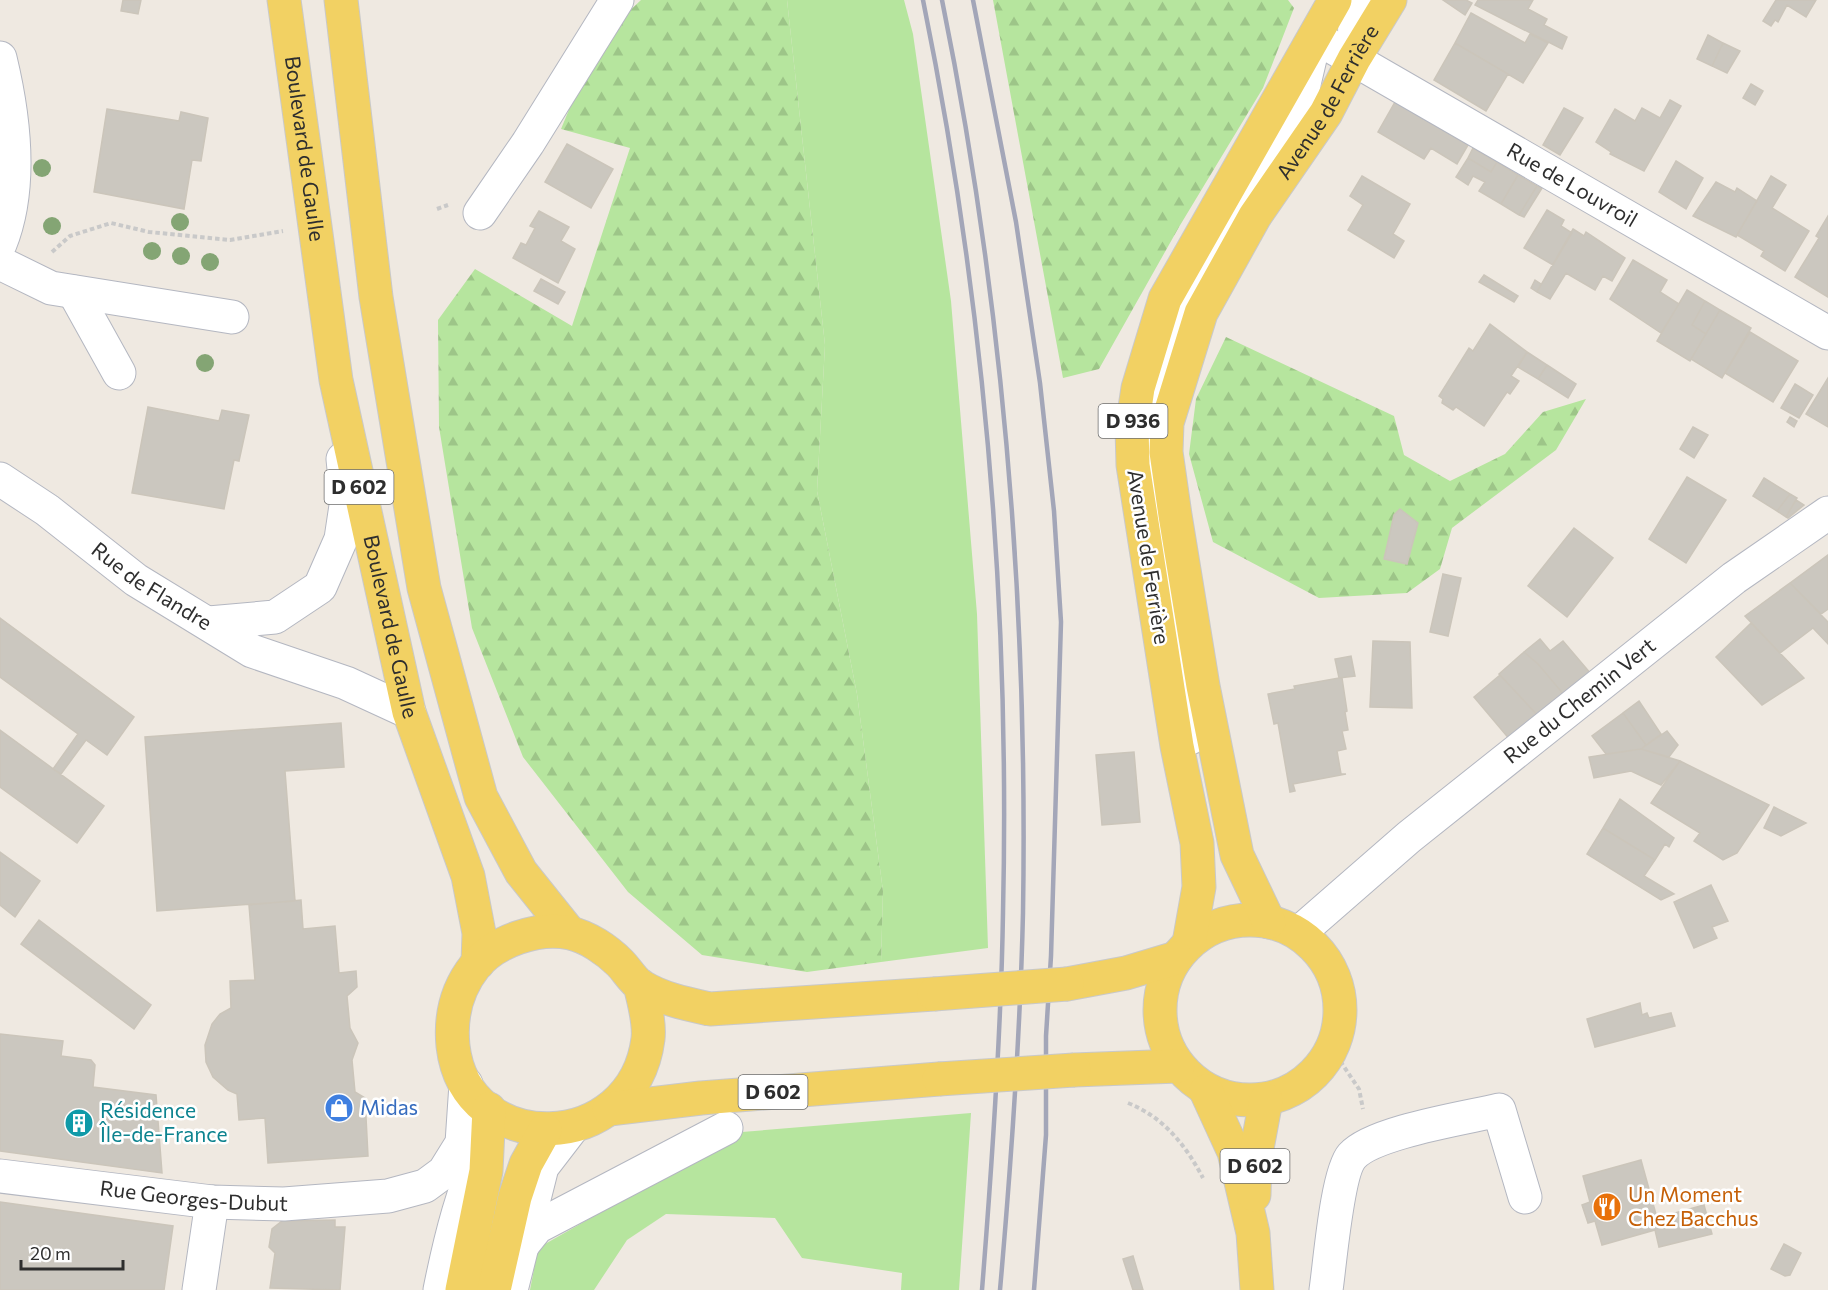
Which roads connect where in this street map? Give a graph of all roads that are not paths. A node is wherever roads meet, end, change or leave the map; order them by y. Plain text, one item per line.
1 (284, 0) edge
2 (341, 0) edge
3 (356, 0) edge
4 (617, 0) edge
5 (1335, 0) edge
6 (1362, 0) edge
7 (1390, 0) edge
8 (1315, 37) junction
9 (349, 52) junction
10 (0, 58) edge
11 (1354, 59) junction
12 (480, 213) dead end
13 (1, 248) edge
14 (74, 292) junction
15 (232, 317) dead end
16 (1828, 333) edge
17 (118, 373) dead end
18 (336, 380) junction
19 (0, 479) edge
20 (1828, 513) edge
21 (209, 623) junction
22 (409, 712) junction
23 (1269, 922) junction
24 (570, 932) junction
25 (1300, 932) junction
26 (1182, 950) junction
27 (478, 963) junction
28 (640, 986) junction
29 (1178, 1066) junction
30 (466, 1084) junction
31 (1206, 1091) junction
32 (1266, 1100) junction
33 (609, 1109) junction
34 (488, 1121) junction
35 (726, 1128) dead end
36 (559, 1129) junction
37 (0, 1176) edge
38 (1525, 1197) dead end
39 (212, 1202) junction
40 (1253, 1233) junction
41 (521, 1247) junction
42 (199, 1290) edge
43 (440, 1290) edge
44 (462, 1290) edge
45 (494, 1290) edge
46 (511, 1290) edge
47 (1257, 1290) edge
48 (1326, 1290) edge

1 - 18 main road, Boulevard de Gaulle / D 602
2 - 9 main road, Boulevard de Gaulle / D 602
3 - 9 street
4 - 12 street
5 - 8 main road, Avenue de Ferrière / D 936
6 - 11 street
7 - 11 main road, Avenue de Ferrière / D 936
8 - 11 street, Rue de Louvroil
8 - 26 main road, Avenue de Ferrière / D 936
9 - 24 main road, Boulevard de Gaulle / D 602
10 - 13 street
11 - 16 street, Rue de Louvroil
11 - 23 main road, Avenue de Ferrière / D 936
13 - 14 street
14 - 15 street
14 - 17 street
18 - 21 street, Rue de Flandre
18 - 22 main road, Boulevard de Gaulle / D 602
19 - 21 street, Rue de Flandre
20 - 25 street, Rue du Chemin Vert
21 - 22 street
22 - 27 main road, Boulevard de Gaulle / D 602
23 - 25 main road
23 - 26 main road
24 - 27 main road
24 - 28 main road
25 - 32 main road
26 - 28 main road, bridge
26 - 29 main road
27 - 30 main road
28 - 33 main road
29 - 31 main road
29 - 33 main road, D 602, bridge
30 - 34 main road
30 - 39 street, Rue Georges-Dubut
31 - 32 main road
31 - 40 main road, D 602
32 - 40 main road, D 602
33 - 36 main road
34 - 36 main road
34 - 43 street
34 - 44 main road
35 - 41 street
36 - 41 street
36 - 45 main road
37 - 39 street, Rue Georges-Dubut
38 - 48 street
39 - 42 street
40 - 47 main road, D 602
41 - 46 street

